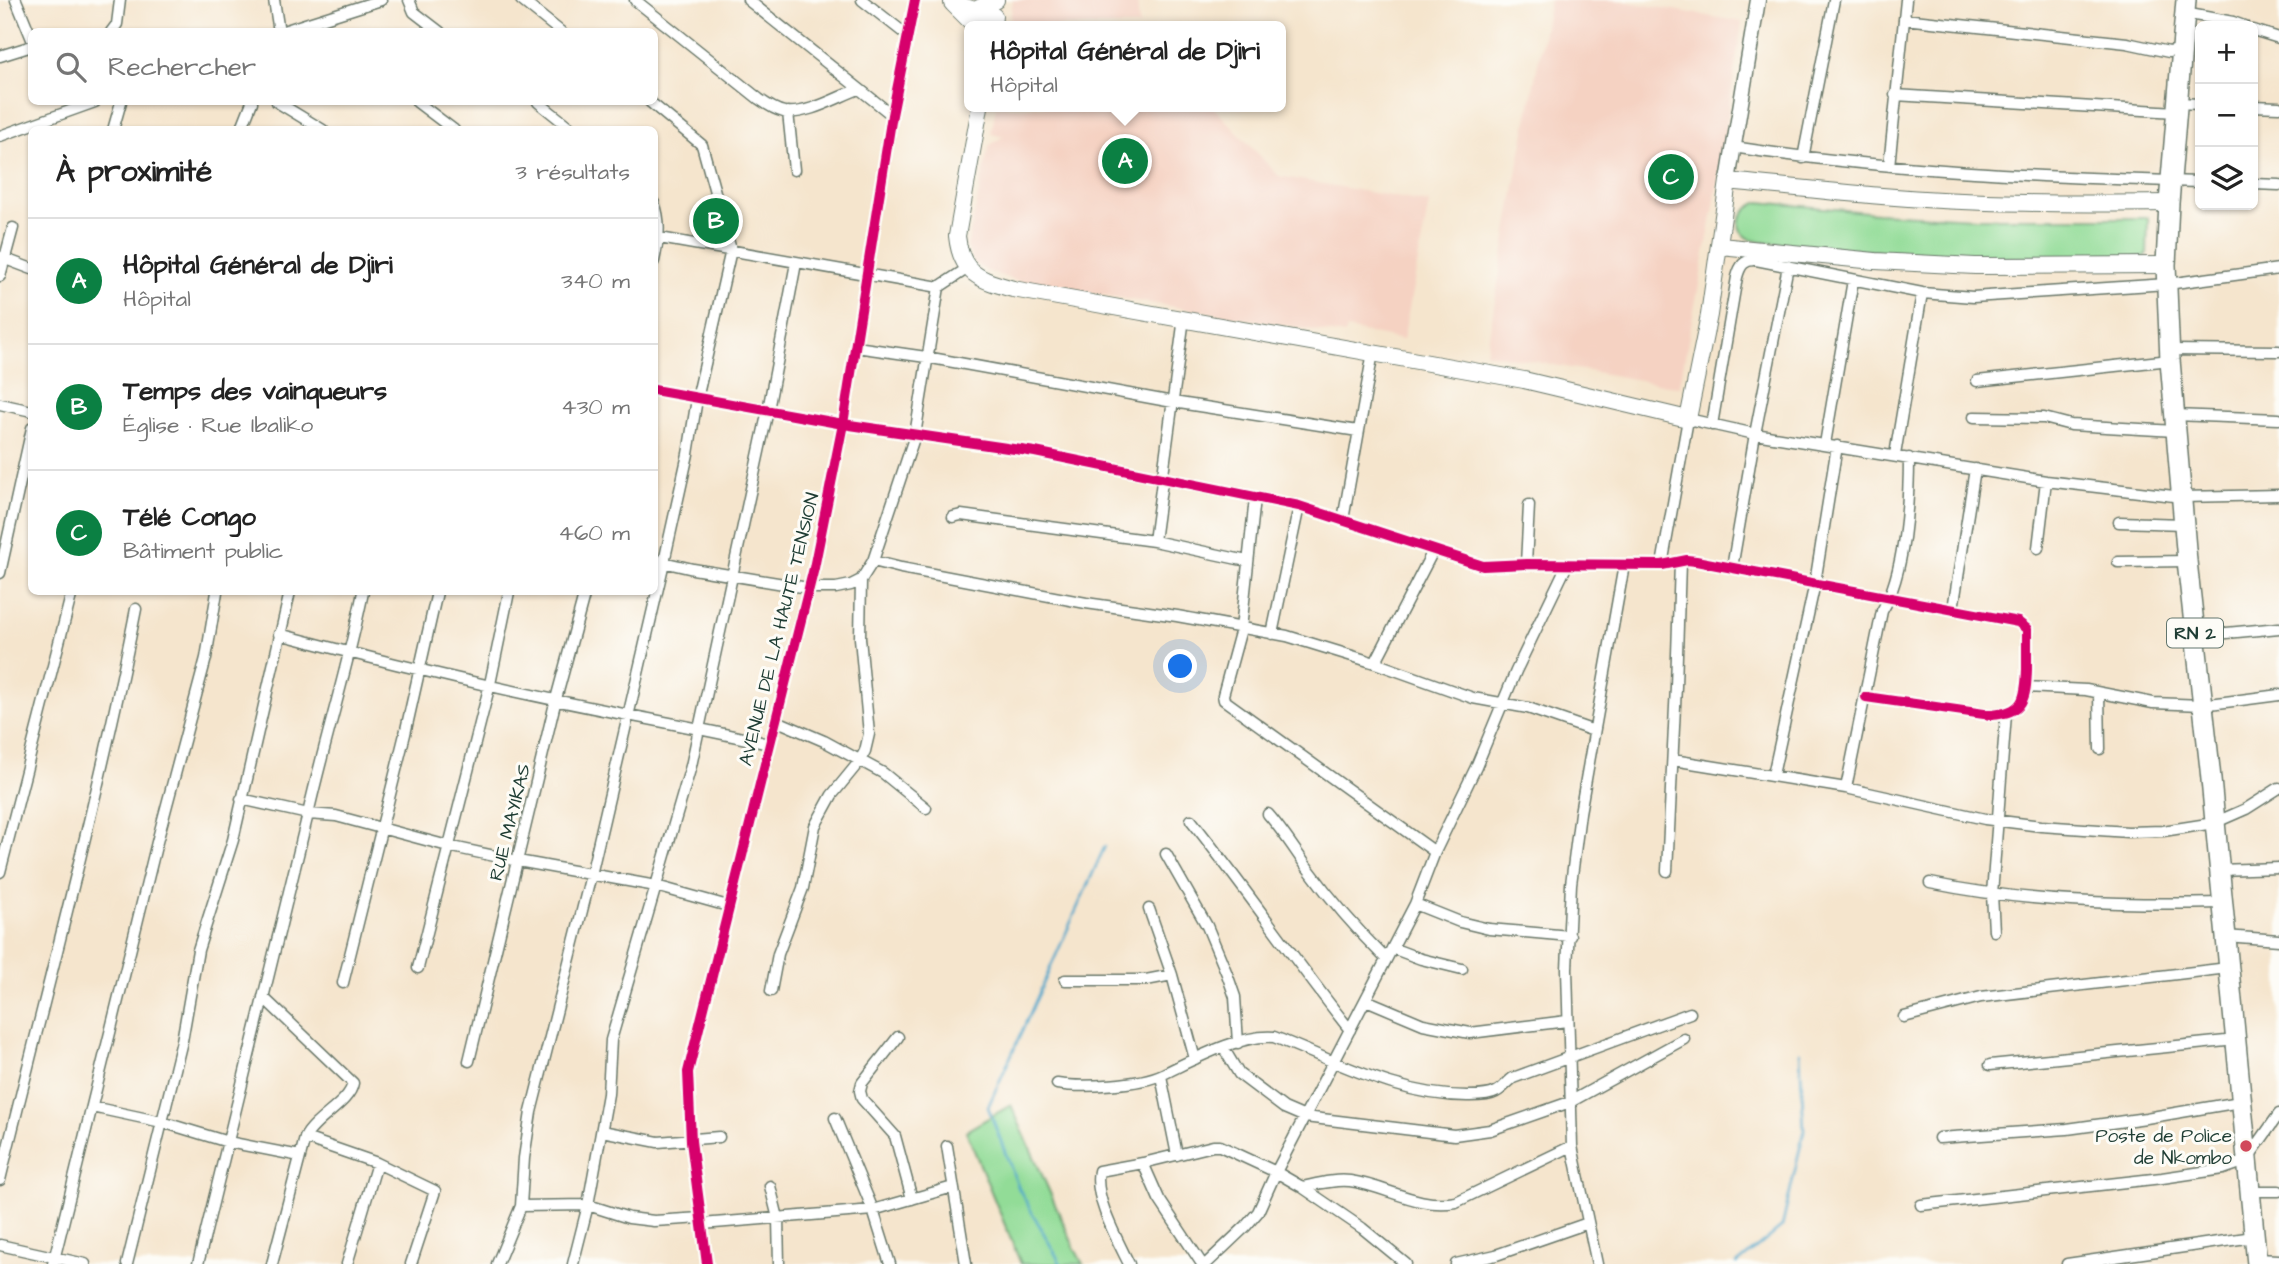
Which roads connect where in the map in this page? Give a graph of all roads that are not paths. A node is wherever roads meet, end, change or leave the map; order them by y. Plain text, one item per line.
1 (16, 0) edge
2 (120, 0) edge
3 (274, 0) edge
4 (340, 0) edge
5 (382, 0) edge
6 (409, 0) edge
7 (521, 0) edge
8 (635, 0) edge
9 (748, 0) edge
10 (862, 0) edge
11 (915, 0) edge
12 (1758, 0) edge
13 (1834, 0) edge
14 (1906, 0) edge
15 (950, 1) edge
16 (2185, 7) edge
17 (341, 13) junction
18 (993, 17) edge
19 (972, 19) edge
20 (1904, 19) junction
21 (2230, 21) edge
22 (114, 28) edge
23 (279, 28) edge
24 (308, 28) edge
25 (435, 28) edge
26 (556, 28) edge
27 (28, 29) edge
28 (2258, 32) edge
29 (908, 36) junction
30 (2279, 38) edge
31 (28, 47) edge
32 (2182, 49) junction
33 (0, 56) edge
34 (859, 89) junction
35 (1895, 95) junction
36 (87, 105) edge
37 (120, 105) edge
38 (252, 105) edge
39 (282, 105) edge
40 (421, 105) edge
41 (542, 105) edge
42 (654, 105) edge
43 (2195, 105) edge
44 (2258, 106) edge
45 (2176, 107) junction
46 (2279, 107) edge
47 (788, 112) junction
48 (979, 112) edge
49 (892, 115) junction
50 (114, 126) edge
51 (243, 126) edge
52 (316, 126) edge
53 (449, 126) edge
54 (568, 126) edge
55 (0, 136) edge
56 (1733, 146) junction
57 (1803, 158) junction
58 (1889, 166) junction
59 (794, 170) dead end
60 (1728, 181) junction
61 (2171, 181) junction
62 (2195, 182) edge
63 (2258, 184) edge
64 (2279, 185) edge
65 (2169, 203) junction
66 (13, 228) dead end
67 (658, 237) edge
68 (1720, 246) junction
69 (731, 250) junction
70 (3, 258) edge
71 (796, 263) junction
72 (1788, 266) junction
73 (28, 267) edge
74 (968, 268) junction
75 (2279, 269) edge
76 (867, 274) junction
77 (2167, 275) junction
78 (0, 276) edge
79 (1853, 280) junction
80 (939, 287) junction
81 (1922, 293) junction
82 (1184, 318) junction
83 (856, 347) junction
84 (2279, 351) edge
85 (1373, 352) junction
86 (2169, 355) junction
87 (926, 357) junction
88 (1977, 381) dead end
89 (658, 391) edge
90 (697, 399) junction
91 (1173, 402) junction
92 (0, 404) edge
93 (28, 410) edge
94 (768, 410) junction
95 (1974, 417) dead end
96 (1688, 419) junction
97 (2279, 419) edge
98 (2174, 423) junction
99 (843, 424) junction
100 (1712, 425) junction
101 (1358, 431) junction
102 (1755, 434) junction
103 (915, 435) junction
104 (1825, 444) junction
105 (1838, 446) junction
106 (28, 447) edge
107 (1895, 455) junction
108 (1909, 458) junction
109 (1975, 469) junction
110 (1164, 479) junction
111 (2046, 481) junction
112 (2279, 495) edge
113 (2182, 497) junction
114 (1255, 498) junction
115 (1529, 505) dead end
116 (1299, 506) junction
117 (953, 517) dead end
118 (1343, 520) junction
119 (2119, 522) dead end
120 (2184, 524) junction
121 (1154, 541) junction
122 (2038, 548) dead end
123 (1433, 551) junction
124 (659, 561) edge
125 (873, 561) junction
126 (1247, 561) junction
127 (2187, 561) junction
128 (1680, 562) junction
129 (2118, 562) dead end
130 (1526, 564) junction
131 (1567, 565) junction
132 (1624, 565) junction
133 (1662, 565) junction
134 (1732, 568) junction
135 (0, 573) edge
136 (730, 575) junction
137 (861, 580) junction
138 (1815, 583) junction
139 (808, 588) junction
140 (71, 595) edge
141 (216, 595) edge
142 (289, 595) edge
143 (362, 595) edge
144 (436, 595) edge
145 (508, 595) edge
146 (584, 595) edge
147 (652, 595) edge
148 (1891, 597) junction
149 (135, 609) dead end
150 (1953, 609) junction
151 (2279, 628) edge
152 (1241, 629) junction
153 (279, 634) junction
154 (1272, 634) junction
155 (2195, 636) junction
156 (351, 653) junction
157 (1375, 663) junction
158 (420, 670) junction
159 (490, 684) junction
160 (2026, 687) junction
161 (2099, 693) junction
162 (2279, 695) edge
163 (1866, 697) junction
164 (556, 699) junction
165 (1503, 703) junction
166 (2202, 705) junction
167 (627, 714) junction
168 (2006, 714) junction
169 (775, 720) junction
170 (699, 727) junction
171 (1594, 731) junction
172 (769, 744) junction
173 (2100, 749) dead end
174 (1672, 760) junction
175 (859, 762) junction
176 (1773, 775) junction
177 (1846, 788) junction
178 (2279, 788) edge
179 (241, 799) junction
180 (926, 808) dead end
181 (308, 814) junction
182 (1268, 814) dead end
183 (1191, 820) dead end
184 (1998, 820) junction
185 (2214, 823) junction
186 (381, 829) junction
187 (448, 846) junction
188 (1435, 852) junction
189 (1166, 854) dead end
190 (519, 861) junction
191 (2279, 868) edge
192 (2218, 870) junction
193 (1667, 871) dead end
194 (0, 872) edge
195 (591, 875) junction
196 (1930, 883) dead end
197 (656, 886) junction
198 (1992, 894) junction
199 (2222, 903) junction
200 (1415, 904) junction
201 (728, 906) junction
202 (1149, 909) dead end
203 (1994, 931) dead end
204 (1570, 936) junction
205 (2225, 936) junction
206 (2279, 940) edge
207 (1392, 948) junction
208 (1386, 959) junction
209 (418, 968) dead end
210 (2228, 968) junction
211 (1462, 969) dead end
212 (1172, 975) junction
213 (1065, 979) dead end
214 (343, 984) dead end
215 (771, 991) dead end
216 (263, 997) junction
217 (1366, 1000) junction
218 (1690, 1013) dead end
219 (1904, 1017) dead end
220 (1567, 1021) junction
221 (1350, 1030) junction
222 (898, 1037) dead end
223 (1684, 1039) dead end
224 (2236, 1041) junction
225 (1238, 1043) junction
226 (1224, 1049) junction
227 (1570, 1057) junction
228 (1195, 1059) junction
229 (1334, 1060) junction
230 (469, 1061) dead end
231 (1990, 1065) dead end
232 (1160, 1076) junction
233 (1057, 1084) dead end
234 (1570, 1101) junction
235 (2239, 1101) junction
236 (92, 1107) junction
237 (2279, 1114) edge
238 (1305, 1116) junction
239 (835, 1118) dead end
240 (162, 1122) junction
241 (602, 1131) junction
242 (719, 1137) dead end
243 (305, 1138) junction
244 (1938, 1138) dead end
245 (691, 1141) junction
246 (228, 1142) junction
247 (947, 1146) dead end
248 (1572, 1146) junction
249 (1177, 1155) junction
250 (300, 1156) junction
251 (2246, 1161) junction
252 (377, 1163) junction
253 (1143, 1163) junction
254 (1276, 1172) junction
255 (0, 1180) edge
256 (770, 1186) dead end
257 (954, 1187) junction
258 (1302, 1187) junction
259 (2249, 1191) junction
260 (2279, 1191) edge
261 (912, 1199) junction
262 (588, 1205) junction
263 (1921, 1205) dead end
264 (521, 1206) junction
265 (873, 1210) junction
266 (778, 1218) junction
267 (702, 1221) junction
268 (1588, 1223) junction
269 (2253, 1237) junction
270 (0, 1245) edge
271 (2279, 1259) edge
272 (54, 1261) edge
273 (2256, 1262) edge
274 (85, 1264) edge
275 (127, 1264) edge
276 (198, 1264) edge
277 (272, 1264) edge
278 (347, 1264) edge
279 (411, 1264) edge
280 (497, 1264) edge
281 (573, 1264) edge
282 (707, 1264) edge
283 (779, 1264) edge
284 (890, 1264) edge
285 (966, 1264) edge
286 (1129, 1264) edge
287 (1204, 1264) edge
288 (1406, 1264) edge
289 (1456, 1264) edge
290 (1597, 1264) edge
291 (2067, 1264) edge

1 - 27 street
2 - 22 street
3 - 23 street
4 - 17 street
5 - 17 street
6 - 25 street
7 - 26 street
8 - 47 street
9 - 34 street
10 - 29 street
11 - 29 street, AVENUE DE LA HAUTE TENSION
12 - 56 street
13 - 57 street
14 - 20 street
15 - 19 main road
16 - 21 street
16 - 32 highway, RN 2
17 - 24 street
18 - 19 main road
18 - 19 main road
20 - 32 street
20 - 35 street
28 - 30 street
29 - 49 street, AVENUE DE LA HAUTE TENSION
31 - 33 street
32 - 45 highway, RN 2
34 - 47 street
34 - 49 street
35 - 45 street
35 - 58 street
36 - 55 street
37 - 50 street
38 - 51 street
39 - 52 street
40 - 53 street
41 - 54 street
42 - 69 street
43 - 45 street
44 - 46 street
45 - 61 highway, RN 2
47 - 59 street
48 - 74 main road
49 - 76 street, AVENUE DE LA HAUTE TENSION
56 - 57 street
56 - 60 street
57 - 58 street
58 - 61 street
60 - 65 main road
60 - 68 main road
61 - 62 street
61 - 65 highway, RN 2
63 - 64 street
65 - 77 highway, RN 2
66 - 70 street
67 - 69 street
68 - 77 main road
68 - 96 main road
69 - 71 street
69 - 90 street
70 - 73 street
70 - 78 street
71 - 76 street
71 - 94 street
72 - 79 street
72 - 100 street
72 - 102 street
74 - 80 street
74 - 82 main road
75 - 77 street
76 - 80 street
76 - 83 street, AVENUE DE LA HAUTE TENSION
77 - 81 street
77 - 86 highway, RN 2
79 - 81 street
79 - 104 street
80 - 87 street
81 - 107 street
82 - 85 main road
82 - 91 street
83 - 87 street
83 - 99 street, AVENUE DE LA HAUTE TENSION
84 - 86 street
85 - 96 main road
85 - 101 street
86 - 88 street
86 - 98 highway, RN 2
87 - 91 street
87 - 103 street
89 - 90 street
90 - 94 street
90 - 124 street
91 - 101 street
91 - 110 street
92 - 93 street
94 - 99 street
94 - 136 street
95 - 98 street
96 - 100 street
96 - 133 street
97 - 98 street
98 - 113 highway, RN 2
99 - 103 street
99 - 139 street, AVENUE DE LA HAUTE TENSION
100 - 102 street
101 - 118 street
102 - 104 street
102 - 134 street
103 - 110 street
103 - 125 street
104 - 105 street
105 - 107 street
105 - 138 street
106 - 135 street
107 - 108 street
108 - 109 street
108 - 148 street
109 - 111 street
109 - 150 street
110 - 114 street
110 - 121 street
111 - 113 street
111 - 122 street
112 - 113 street
113 - 120 highway, RN 2
114 - 116 street
114 - 126 street
115 - 130 street
116 - 118 street
116 - 154 street
117 - 121 street
118 - 123 street
119 - 120 street
120 - 127 highway, RN 2
121 - 126 street
123 - 130 street
123 - 157 street
124 - 136 street
125 - 137 street
125 - 152 street
126 - 152 street
127 - 129 street
127 - 155 highway, RN 2
128 - 133 street
128 - 134 street
128 - 174 street
130 - 131 street
131 - 132 street
131 - 165 street
132 - 133 street
132 - 171 street
134 - 138 street
136 - 139 street
136 - 170 street
137 - 139 street
137 - 175 street
138 - 148 street
138 - 176 street
139 - 169 street, AVENUE DE LA HAUTE TENSION
140 - 194 street
141 - 236 street
142 - 153 street
143 - 156 street
144 - 158 street
145 - 159 street
146 - 164 street, RUE MAYIKAS
147 - 167 street
148 - 150 street
148 - 163 street
149 - 255 street
150 - 160 street
151 - 155 street
152 - 154 street
152 - 188 street
153 - 156 street
153 - 179 street
154 - 157 street
155 - 166 highway, RN 2
156 - 158 street
156 - 181 street
157 - 165 street
158 - 159 street
158 - 186 street
159 - 164 street
159 - 187 street
160 - 161 street
160 - 168 street
161 - 166 street
161 - 173 street
162 - 166 street
163 - 168 street
163 - 177 street
164 - 167 street
164 - 190 street, RUE MAYIKAS
165 - 171 street
165 - 188 street
166 - 185 highway, RN 2
167 - 170 street
167 - 195 street
168 - 184 street
169 - 172 street, AVENUE DE LA HAUTE TENSION
169 - 175 street
170 - 172 street
170 - 197 street
171 - 204 street
172 - 201 street, AVENUE DE LA HAUTE TENSION
174 - 176 street
174 - 193 street
175 - 180 street
175 - 215 street
176 - 177 street
177 - 184 street
178 - 185 street
179 - 181 street
179 - 240 street
181 - 186 street
181 - 216 street
182 - 208 street
183 - 221 street
184 - 185 street
184 - 198 street
185 - 192 highway, RN 2
186 - 187 street
186 - 214 street
187 - 190 street
187 - 209 street
188 - 200 street
189 - 225 street
190 - 195 street
190 - 230 street, RUE MAYIKAS
191 - 192 street
192 - 199 highway, RN 2
195 - 197 street
195 - 264 street
196 - 198 street
197 - 201 street
197 - 241 street
198 - 199 street
198 - 203 street
199 - 205 highway, RN 2
200 - 204 street
200 - 207 street
201 - 245 street, AVENUE DE LA HAUTE TENSION
202 - 212 street
204 - 220 street
205 - 206 street
205 - 210 highway, RN 2
207 - 208 street
207 - 211 street
208 - 217 street
210 - 219 street
210 - 224 highway, RN 2
212 - 213 street
212 - 228 street
216 - 243 street
216 - 246 street
217 - 220 street
217 - 221 street
218 - 227 street
220 - 227 street
221 - 229 street
222 - 261 street
223 - 234 street
224 - 231 street
224 - 235 highway, RN 2
225 - 226 street
225 - 229 street
226 - 228 street
226 - 238 street
227 - 229 street
227 - 234 street
228 - 232 street
229 - 238 street
232 - 233 street
232 - 249 street
234 - 238 street
234 - 248 street
235 - 244 street
235 - 251 highway, RN 2
236 - 240 street
236 - 272 street
237 - 251 street
238 - 254 street
239 - 265 street
240 - 246 street
240 - 275 street
241 - 245 street
241 - 262 street
242 - 245 street
243 - 250 street
243 - 252 street
245 - 267 street, AVENUE DE LA HAUTE TENSION
246 - 250 street
246 - 276 street
247 - 257 street
248 - 258 street
248 - 268 street
249 - 253 street
249 - 254 street
250 - 277 street
251 - 259 highway, RN 2
251 - 263 street
252 - 278 street
252 - 279 street
253 - 286 street
253 - 287 street
254 - 258 street
254 - 287 street
256 - 266 street
257 - 261 street
257 - 285 street
258 - 288 street
259 - 260 street
259 - 269 highway, RN 2
261 - 265 street
262 - 264 street
262 - 267 street
262 - 281 street
264 - 280 street
265 - 266 street
265 - 284 street
266 - 267 street
266 - 283 street
267 - 282 street, AVENUE DE LA HAUTE TENSION
268 - 289 street
268 - 290 street
269 - 273 highway, RN 2
269 - 291 street
270 - 272 street
271 - 273 street
272 - 274 street

